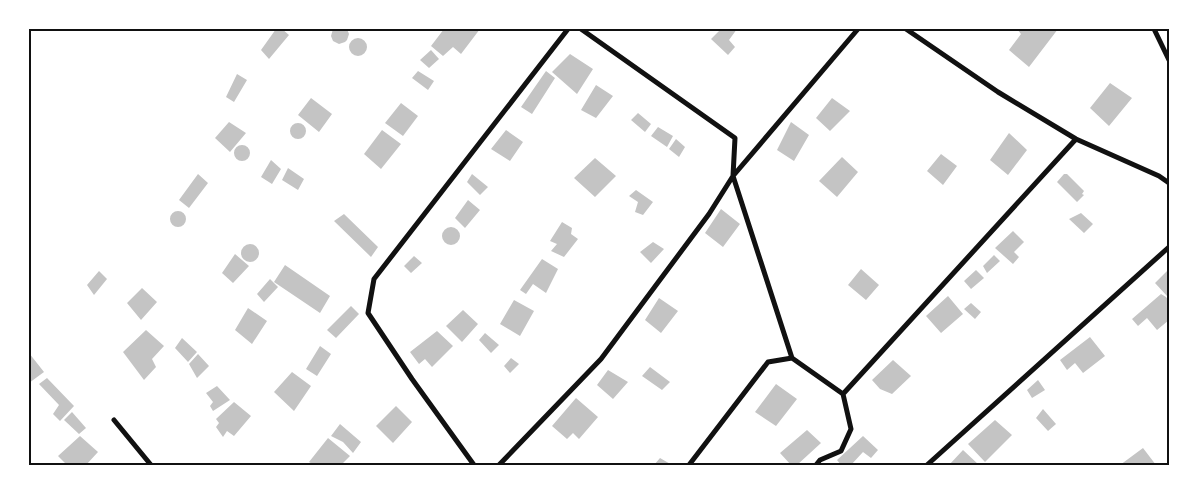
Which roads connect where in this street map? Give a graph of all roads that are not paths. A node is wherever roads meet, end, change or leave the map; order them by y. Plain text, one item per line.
1 (568, 29) edge
2 (581, 29) edge
3 (858, 29) edge
4 (906, 29) edge
5 (1154, 29) edge
6 (1169, 60) edge
7 (1076, 139) junction
8 (733, 176) junction
9 (1169, 183) edge
10 (1169, 247) edge
11 (792, 358) junction
12 (843, 394) junction
13 (114, 420) dead end
14 (151, 465) edge
15 (474, 465) edge
16 (499, 465) edge
17 (689, 465) edge
18 (816, 465) edge
19 (927, 465) edge

1 - 15 street
2 - 8 street
3 - 8 street
4 - 7 street
5 - 6 street
7 - 9 street
7 - 12 street
8 - 11 street
8 - 16 street
10 - 19 street
11 - 12 street
11 - 17 street
12 - 18 street
13 - 14 street

